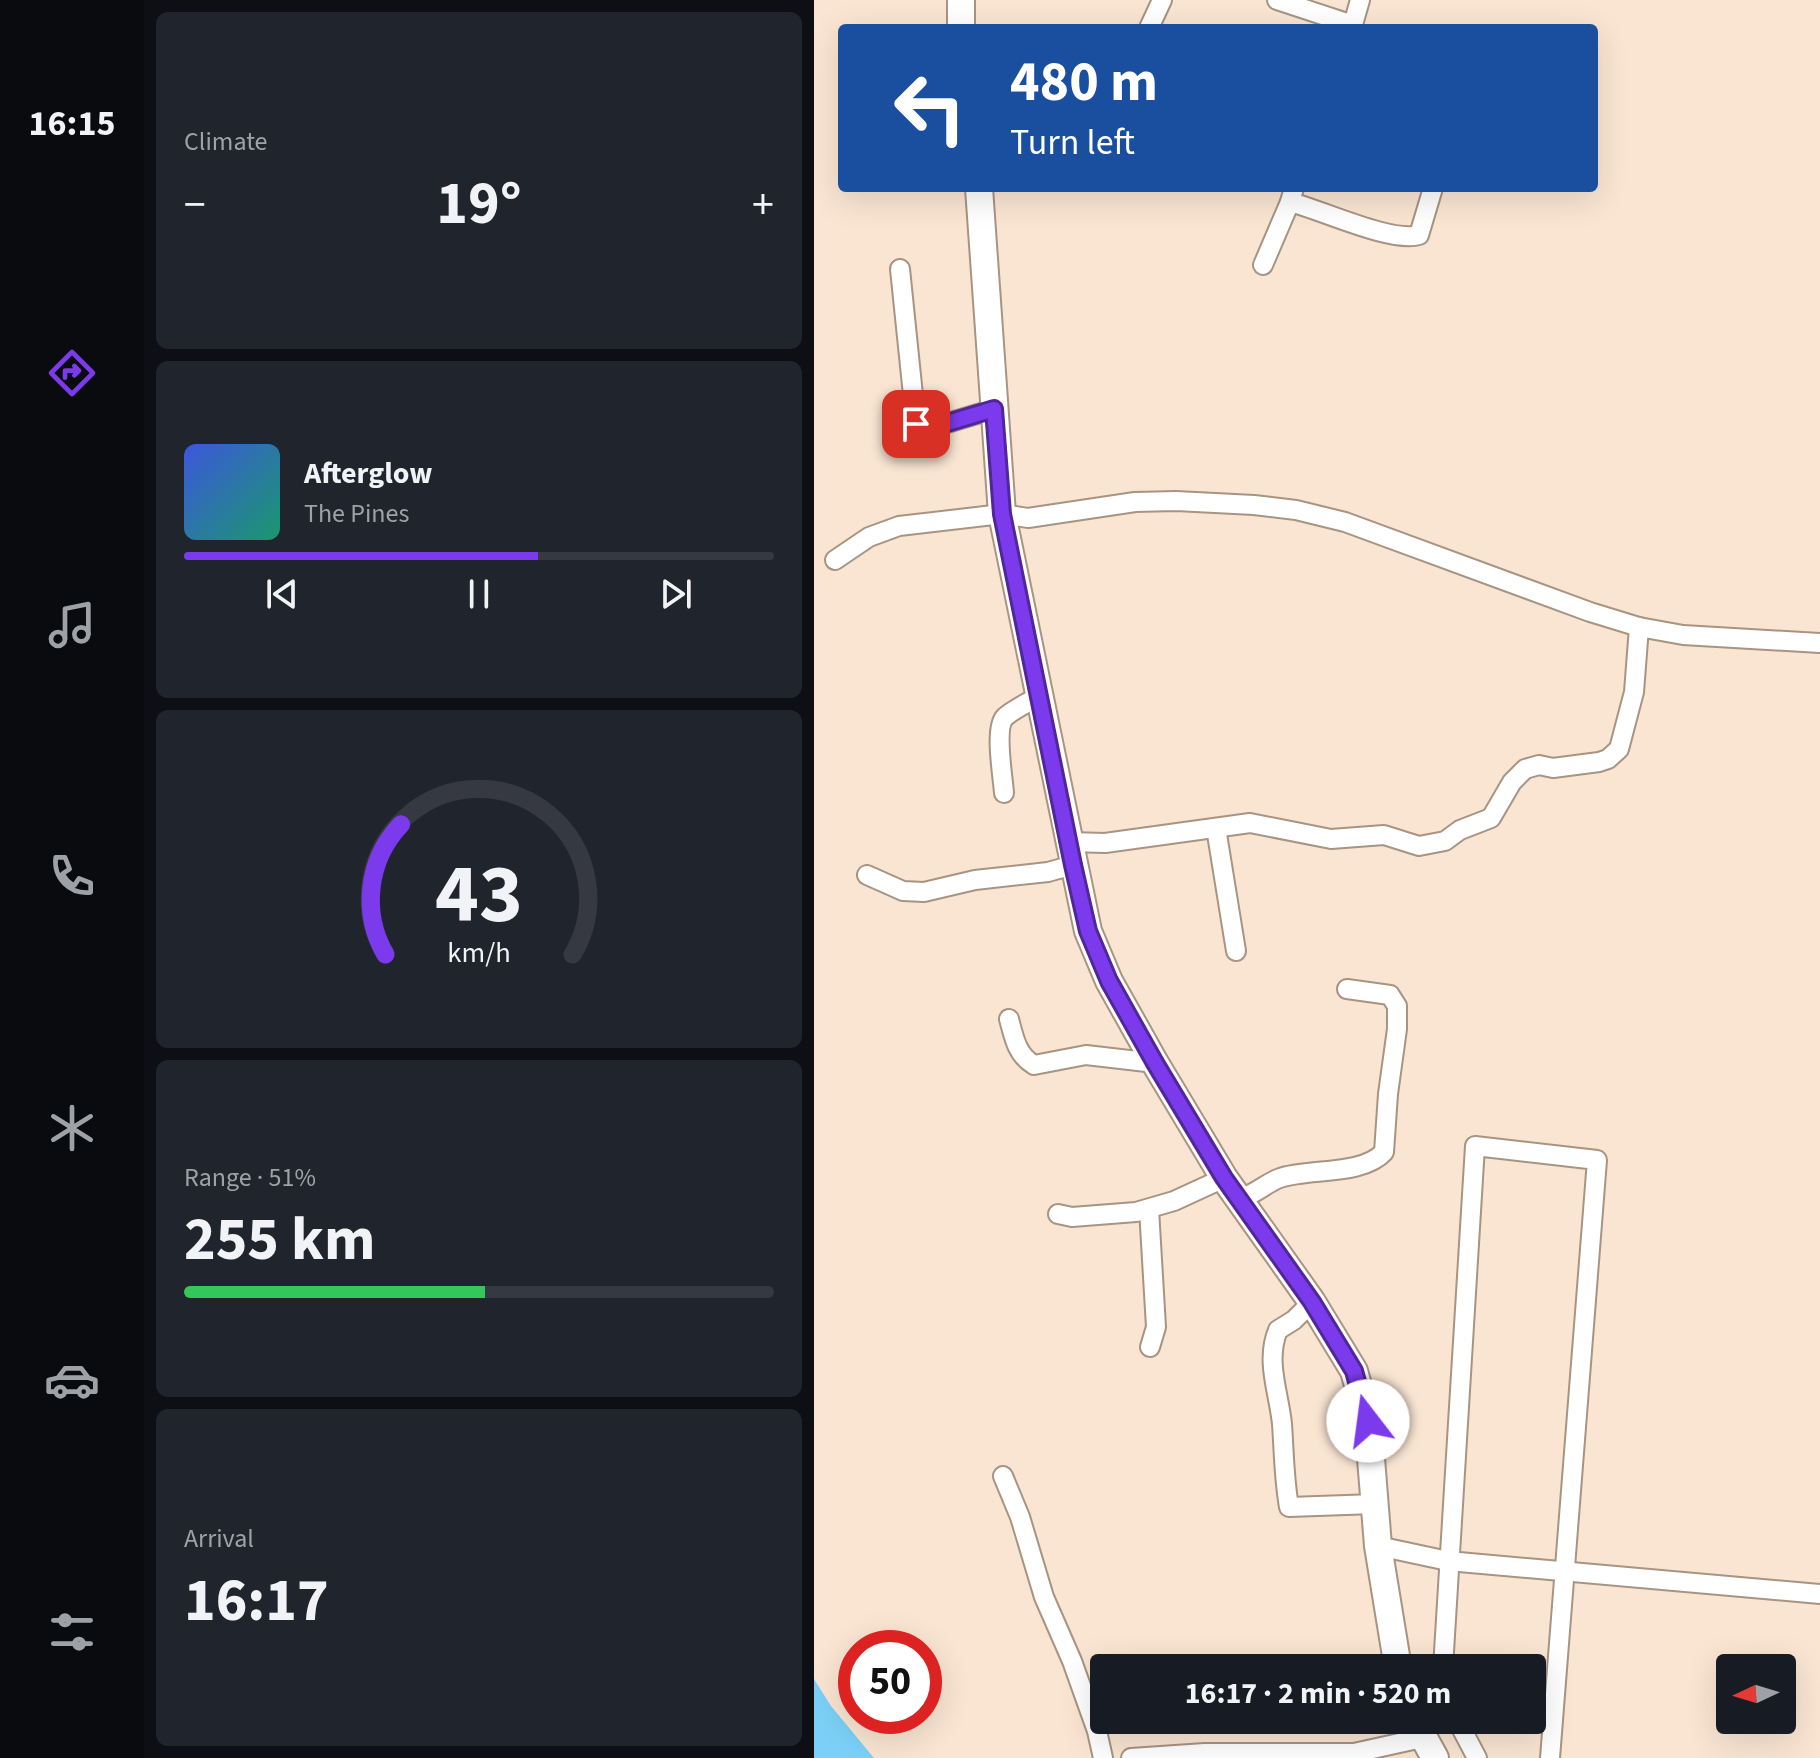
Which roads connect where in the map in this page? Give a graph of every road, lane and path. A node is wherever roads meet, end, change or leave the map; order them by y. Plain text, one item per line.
1 (961, 0) edge
2 (1162, 0) edge
3 (1277, 0) edge
4 (1360, 0) edge
5 (961, 24) edge
6 (1151, 24) edge
7 (1346, 24) edge
8 (1353, 24) edge
9 (979, 192) edge
10 (1432, 192) edge
11 (1292, 195) edge
12 (1263, 265) dead end
13 (900, 269) dead end
14 (994, 409) junction
15 (1002, 514) junction
16 (835, 560) dead end
17 (1639, 627) junction
18 (1820, 643) edge
19 (1038, 696) junction
20 (1004, 793) dead end
21 (1216, 828) junction
22 (1071, 854) junction
23 (867, 875) dead end
24 (1236, 951) dead end
25 (1347, 989) dead end
26 (1009, 1019) dead end
27 (1155, 1063) junction
28 (1224, 1178) junction
29 (1241, 1198) junction
30 (1149, 1209) junction
31 (1058, 1214) dead end
32 (1312, 1302) junction
33 (1150, 1347) dead end
34 (1003, 1476) dead end
35 (1375, 1504) junction
36 (1378, 1546) junction
37 (1448, 1561) junction
38 (1566, 1571) junction
39 (1820, 1594) edge
40 (1396, 1654) edge
41 (1444, 1654) edge
42 (1464, 1734) edge
43 (1424, 1739) edge
44 (1103, 1758) edge
45 (1131, 1758) edge
46 (1477, 1758) edge
47 (1550, 1758) edge

1 - 5 main road
2 - 6 street
3 - 7 street
4 - 8 street
9 - 14 main road
10 - 11 street
11 - 12 street
13 - 14 street
14 - 15 main road
15 - 16 street
15 - 17 street
15 - 19 main road
17 - 18 street
17 - 21 street
19 - 20 street
19 - 22 main road
21 - 22 street
21 - 24 street
22 - 23 street
22 - 27 main road
25 - 29 street
26 - 27 street
27 - 28 main road
28 - 29 main road
28 - 30 street
29 - 32 main road
30 - 31 street
30 - 33 street
32 - 35 main road
32 - 35 street
34 - 44 street
35 - 36 main road
36 - 37 street
36 - 40 main road
37 - 38 street
37 - 38 street
37 - 41 street
38 - 39 street
38 - 47 street
42 - 46 street
43 - 45 street

